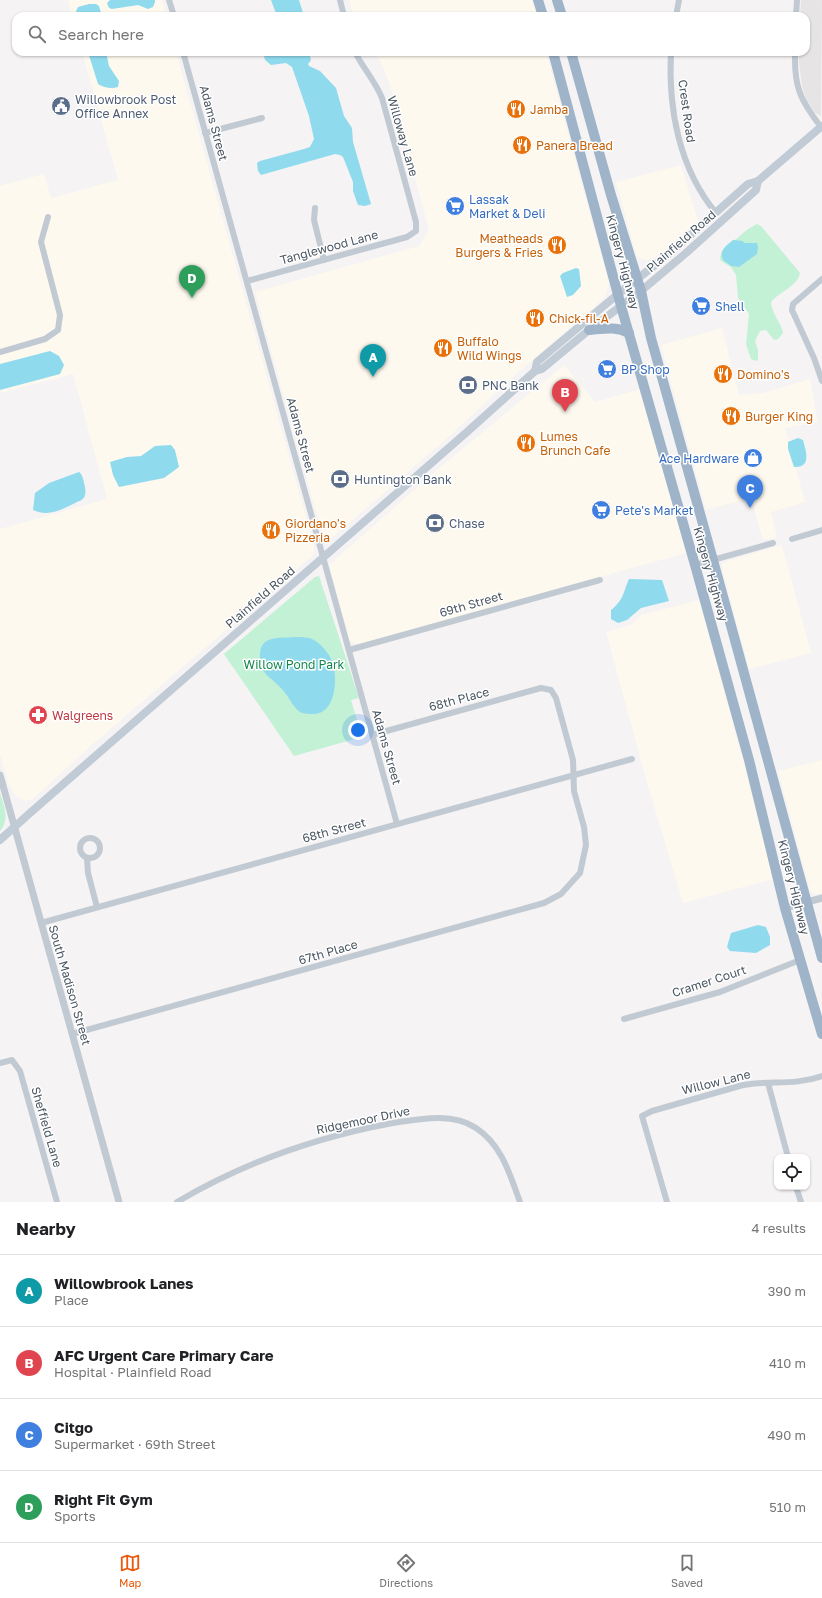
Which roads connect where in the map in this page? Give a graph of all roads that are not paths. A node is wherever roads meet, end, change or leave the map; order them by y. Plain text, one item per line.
1 (169, 0) edge
2 (340, 0) edge
3 (538, 0) edge
4 (557, 0) edge
5 (679, 0) edge
6 (797, 0) edge
7 (173, 12) edge
8 (343, 12) edge
9 (542, 12) edge
10 (561, 12) edge
11 (677, 12) edge
12 (796, 12) edge
13 (184, 56) edge
14 (357, 56) edge
15 (554, 56) edge
16 (572, 56) edge
17 (671, 56) edge
18 (795, 56) edge
19 (262, 118) dead end
20 (821, 127) edge
21 (205, 134) junction
22 (758, 181) junction
23 (315, 208) dead end
24 (716, 213) junction
25 (48, 217) dead end
26 (416, 231) joint
27 (324, 260) junction
28 (637, 279) junction
29 (822, 279) edge
30 (247, 281) junction
31 (641, 291) junction
32 (618, 294) junction
33 (621, 306) junction
34 (589, 330) junction
35 (629, 333) junction
36 (0, 352) edge
37 (535, 371) junction
38 (822, 381) edge
39 (822, 530) edge
40 (792, 539) dead end
41 (773, 543) dead end
42 (324, 557) junction
43 (713, 560) junction
44 (695, 565) junction
45 (600, 580) dead end
46 (349, 650) junction
47 (372, 735) junction
48 (632, 759) dead end
49 (0, 775) edge
50 (574, 775) junction
51 (397, 824) junction
52 (14, 826) junction
53 (0, 840) edge
54 (87, 858) dead end
55 (822, 898) edge
56 (806, 902) junction
57 (98, 907) junction
58 (785, 908) junction
59 (41, 923) junction
60 (822, 958) edge
61 (800, 960) junction
62 (624, 1019) dead end
63 (72, 1034) junction
64 (822, 1034) edge
65 (0, 1063) edge
66 (822, 1076) edge
67 (768, 1083) junction
68 (787, 1154) edge
69 (797, 1190) edge
70 (57, 1202) edge
71 (119, 1202) edge
72 (177, 1202) edge
73 (520, 1202) edge
74 (666, 1202) edge
75 (800, 1202) edge

1 - 7 street
2 - 8 street
3 - 9 highway
4 - 10 highway
5 - 11 street
6 - 12 street
13 - 21 street, Adams Street
14 - 26 street, Willoway Lane
15 - 32 highway, Kingery Highway
16 - 28 highway, Kingery Highway
17 - 24 street, Crest Road
18 - 20 street
19 - 21 street
20 - 22 main road, Plainfield Road
21 - 30 street, Adams Street
22 - 24 main road, Plainfield Road
22 - 31 main road, Plainfield Road
23 - 27 street
24 - 28 main road, Plainfield Road
25 - 36 street
26 - 27 street, Tanglewood Lane
27 - 30 street, Tanglewood Lane
28 - 31 highway, Kingery Highway
28 - 32 main road, Plainfield Road
29 - 38 street
30 - 42 street, Adams Street
31 - 33 main road, Plainfield Road
31 - 43 highway, Kingery Highway
32 - 33 highway, Kingery Highway
32 - 37 main road, Plainfield Road
33 - 34 main road, Plainfield Road
33 - 35 highway, Kingery Highway
34 - 35 highway
34 - 37 main road, Plainfield Road
35 - 44 highway, Kingery Highway
37 - 42 main road, Plainfield Road
39 - 40 street
41 - 43 street
42 - 46 street, Adams Street
42 - 52 main road, Plainfield Road
43 - 44 street
43 - 56 highway, Kingery Highway
44 - 58 highway, Kingery Highway
45 - 46 street, 69th Street
46 - 47 street, Adams Street
47 - 50 street, 68th Place
47 - 51 street, Adams Street
48 - 50 street, 68th Street
49 - 52 street, South Madison Street
50 - 51 street, 68th Street
50 - 63 street, 67th Place
51 - 57 street, 68th Street
52 - 53 main road, Plainfield Road
52 - 59 street, South Madison Street
54 - 57 street
55 - 56 street
56 - 58 street
56 - 60 highway, Kingery Highway
57 - 59 street, 68th Street
58 - 61 highway, Kingery Highway
59 - 63 street, South Madison Street
61 - 62 street, Cramer Court
61 - 64 highway, Kingery Highway
63 - 71 street, South Madison Street
65 - 70 street, Sheffield Lane
66 - 67 street, Willow Lane
67 - 68 street
67 - 74 street, Willow Lane
69 - 75 street
72 - 73 street, Ridgemoor Drive

